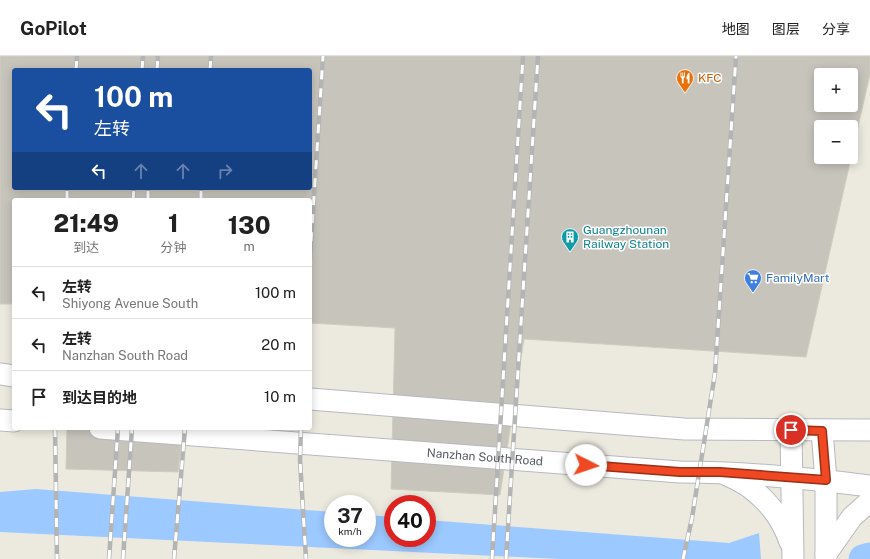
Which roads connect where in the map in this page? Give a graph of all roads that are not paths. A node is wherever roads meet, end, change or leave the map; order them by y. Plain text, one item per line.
1 (0, 374) edge
2 (12, 376) edge
3 (312, 399) edge
4 (0, 420) edge
5 (12, 422) edge
6 (126, 430) edge
7 (791, 430) junction
8 (870, 430) edge
9 (822, 431) junction
10 (720, 472) junction
11 (792, 477) junction
12 (826, 480) junction
13 (870, 486) edge
14 (870, 501) edge
15 (793, 556) edge
16 (826, 556) edge

1 - 2 street
3 - 7 street
4 - 5 street
6 - 10 street, Nanzhan South Road
7 - 9 street
7 - 11 street
8 - 9 street
9 - 12 street
10 - 11 street, Nanzhan South Road
10 - 15 street
11 - 12 street, Nanzhan South Road
11 - 15 street
12 - 13 street, Nanzhan South Road
12 - 16 street
14 - 16 street

